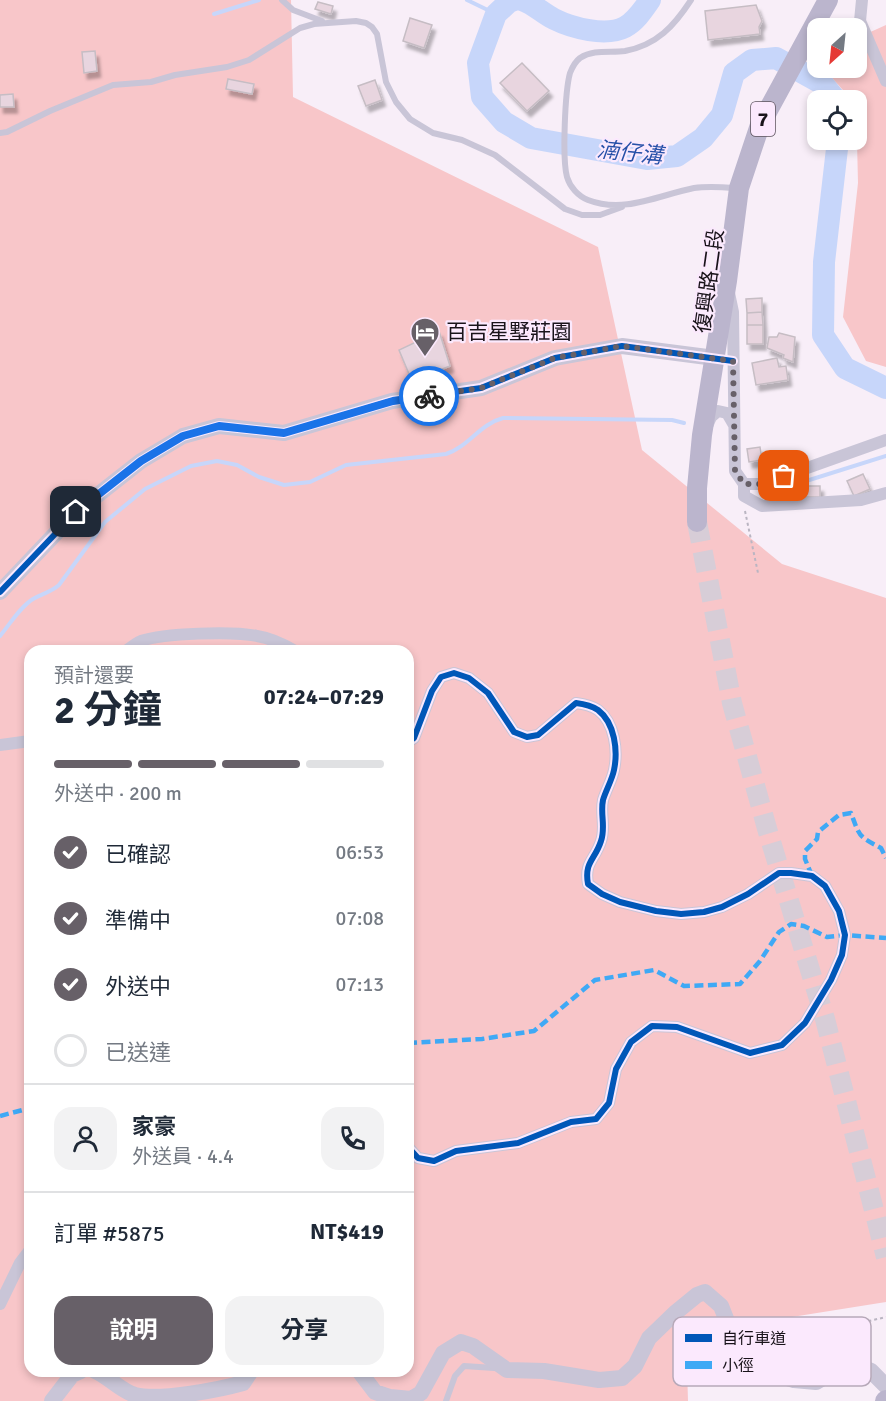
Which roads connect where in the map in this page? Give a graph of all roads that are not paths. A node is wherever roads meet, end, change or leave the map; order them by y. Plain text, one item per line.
1 (282, 0) edge
2 (691, 0) edge
3 (828, 0) edge
4 (862, 0) edge
5 (326, 22) junction
6 (886, 81) edge
7 (0, 133) edge
8 (739, 188) junction
9 (622, 207) junction
10 (724, 359) junction
11 (735, 425) junction
12 (702, 435) junction
13 (886, 440) edge
14 (744, 490) junction
15 (886, 493) edge
16 (697, 522) tunnel mouth
17 (0, 592) edge
18 (134, 645) edge
19 (283, 645) edge
20 (414, 738) edge
21 (24, 742) edge
22 (0, 745) edge
23 (414, 1154) edge
24 (24, 1258) edge
25 (0, 1304) edge
26 (725, 1317) edge
27 (507, 1370) junction
28 (871, 1371) edge
29 (70, 1377) edge
30 (105, 1377) edge
31 (247, 1377) edge
32 (364, 1377) edge
33 (886, 1386) edge
34 (52, 1401) edge
35 (446, 1401) edge

1 - 5 lane
2 - 9 lane
3 - 8 main road, 7
4 - 6 street
5 - 7 lane
5 - 9 lane
8 - 9 lane
8 - 10 main road, 復興路二段 / 7
10 - 11 street
10 - 12 main road, 復興路二段 / 7
10 - 17 street
11 - 12 street
11 - 14 street
12 - 16 main road, 復興路二段 / 7
13 - 14 street
14 - 15 street
18 - 19 street
20 - 23 street
21 - 22 street
24 - 25 street
26 - 27 street
27 - 32 street
27 - 35 lane
28 - 33 street
29 - 34 street
30 - 31 street

